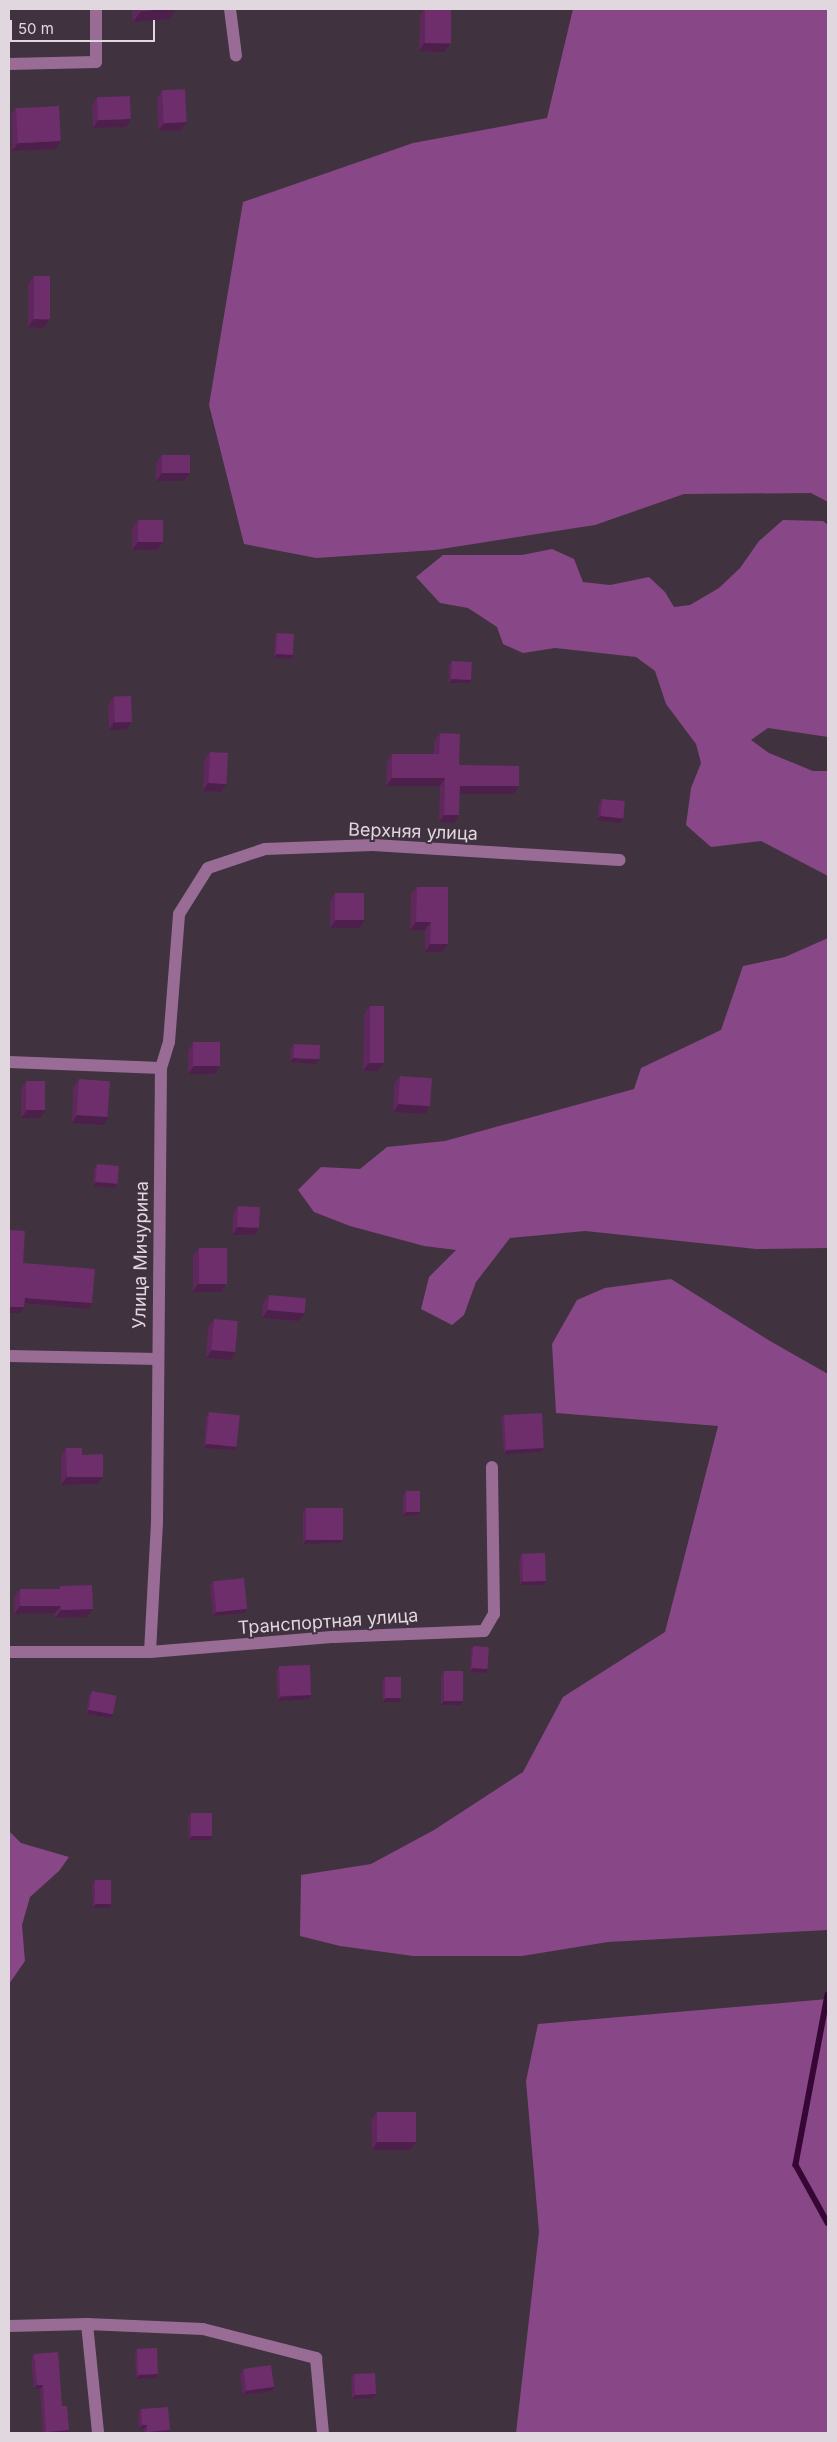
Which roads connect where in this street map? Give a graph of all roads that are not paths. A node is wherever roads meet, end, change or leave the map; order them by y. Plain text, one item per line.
1 (96, 9) edge
2 (230, 9) edge
3 (236, 56) dead end
4 (9, 64) edge
5 (620, 860) dead end
6 (208, 868) joint
7 (9, 1062) edge
8 (160, 1068) junction
9 (9, 1356) edge
10 (158, 1359) junction
11 (492, 1467) dead end
12 (9, 1652) edge
13 (150, 1652) junction
14 (87, 2324) junction
15 (9, 2326) edge
16 (98, 2433) edge
17 (323, 2433) edge

1 - 4 street
2 - 3 street
5 - 6 street, Верхняя улица
6 - 8 street, Улица Мичурина
7 - 8 street
8 - 10 street, Улица Мичурина
9 - 10 street
10 - 13 street, Улица Мичурина
11 - 13 street, Транспортная улица
12 - 13 street, Транспортная улица
14 - 15 street
14 - 16 street
14 - 17 street

